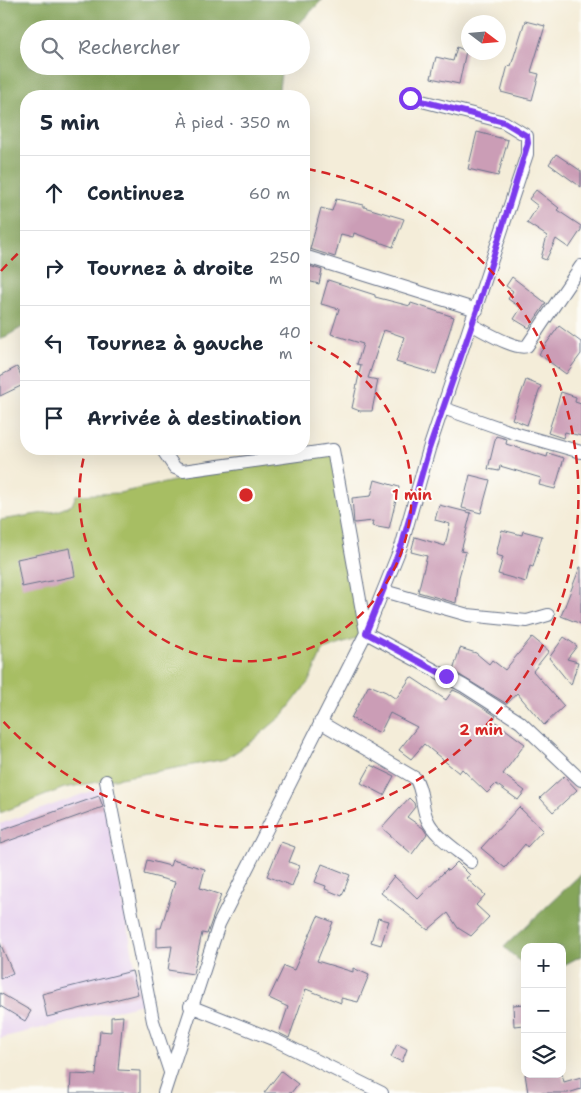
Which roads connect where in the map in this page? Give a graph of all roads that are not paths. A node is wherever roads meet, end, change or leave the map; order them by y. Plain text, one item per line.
1 (410, 98) dead end
2 (310, 258) edge
3 (581, 266) edge
4 (477, 310) junction
5 (472, 325) junction
6 (443, 408) junction
7 (310, 452) edge
8 (581, 452) edge
9 (166, 455) edge
10 (290, 455) edge
11 (384, 591) junction
12 (548, 615) dead end
13 (366, 633) junction
14 (320, 722) junction
15 (581, 780) edge
16 (106, 782) dead end
17 (471, 862) dead end
18 (190, 1006) junction
19 (170, 1072) junction
20 (164, 1093) edge
21 (382, 1093) edge

1 - 4 street
2 - 4 street
3 - 5 street
4 - 5 street
5 - 6 street
6 - 8 street
6 - 11 street
7 - 13 street
9 - 10 street
11 - 12 street
11 - 13 street
13 - 14 street
13 - 15 street
14 - 17 street
14 - 18 street
16 - 19 street
18 - 19 street
18 - 21 street
19 - 20 street

